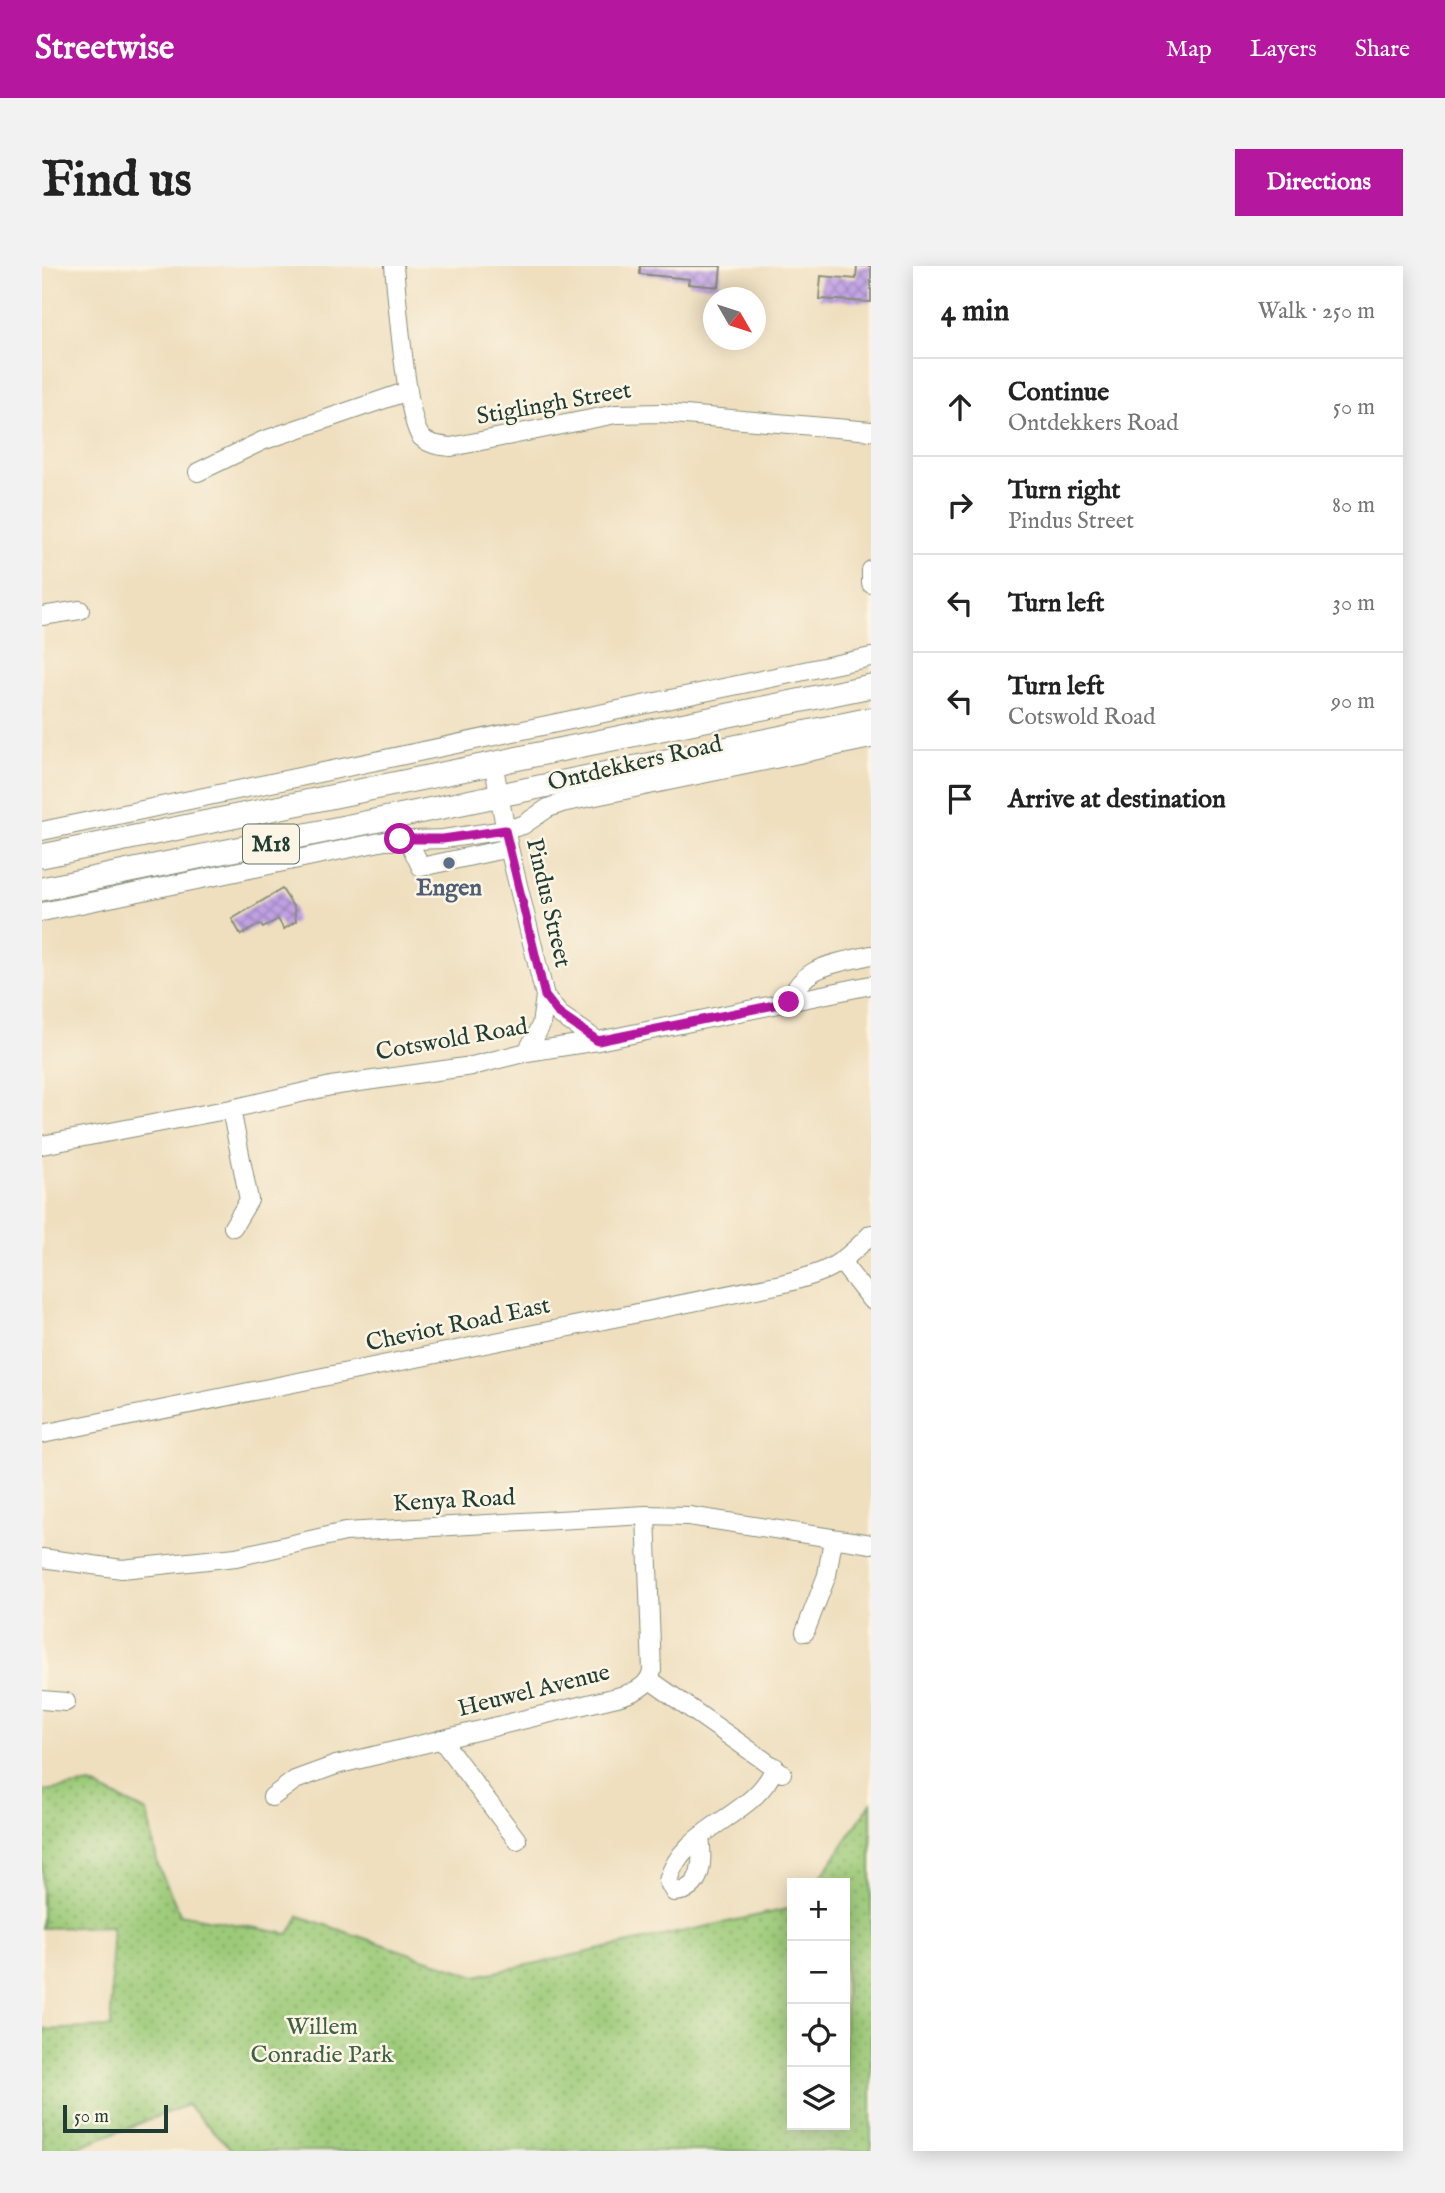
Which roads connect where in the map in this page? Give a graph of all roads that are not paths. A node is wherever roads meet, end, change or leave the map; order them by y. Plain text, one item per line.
1 (394, 266) edge
2 (402, 394) junction
3 (871, 431) edge
4 (198, 472) dead end
5 (871, 570) edge
6 (871, 584) edge
7 (79, 610) dead end
8 (42, 616) edge
9 (871, 657) edge
10 (871, 686) edge
11 (871, 719) edge
12 (871, 739) edge
13 (493, 762) junction
14 (499, 794) junction
15 (505, 830) junction
16 (42, 831) edge
17 (408, 841) junction
18 (509, 848) junction
19 (42, 856) edge
20 (42, 890) edge
21 (42, 912) edge
22 (871, 955) edge
23 (871, 985) edge
24 (545, 996) junction
25 (789, 1002) junction
26 (598, 1041) junction
27 (527, 1052) junction
28 (231, 1109) junction
29 (42, 1145) edge
30 (233, 1227) dead end
31 (871, 1234) edge
32 (842, 1263) junction
33 (871, 1300) edge
34 (42, 1434) edge
35 (646, 1515) junction
36 (833, 1539) junction
37 (871, 1544) edge
38 (42, 1558) edge
39 (805, 1632) dead end
40 (650, 1679) junction
41 (42, 1700) edge
42 (65, 1702) dead end
43 (441, 1739) junction
44 (272, 1797) dead end
45 (700, 1837) dead end
46 (517, 1840) dead end

1 - 2 street, Stiglingh Street
2 - 3 street, Stiglingh Street
2 - 4 street
5 - 6 street
7 - 8 street
9 - 16 street
10 - 13 main road, Ontdekkers Road / M18
11 - 14 main road, Ontdekkers Road / M18
12 - 15 street, Ontdekkers Road
13 - 14 street, Pindus Street
13 - 19 main road, Ontdekkers Road / M18
14 - 15 street, Pindus Street
14 - 20 main road, Ontdekkers Road / M18
15 - 17 street, Ontdekkers Road
15 - 18 street, Pindus Street
17 - 18 street
17 - 21 street, Ontdekkers Road
18 - 24 street, Pindus Street
22 - 25 street
23 - 25 street, Cotswold Road
24 - 26 street
24 - 27 street, Pindus Street
25 - 26 street, Cotswold Road
26 - 27 street, Cotswold Road
27 - 28 street, Cotswold Road
28 - 29 street, Cotswold Road
28 - 30 street
31 - 32 street, Cheviot Road East
32 - 33 street
32 - 34 street, Cheviot Road East
35 - 36 street, Kenya Road
35 - 38 street, Kenya Road
35 - 40 street
36 - 37 street, Kenya Road
36 - 39 street
40 - 43 street, Heuwel Avenue
40 - 45 street
41 - 42 street
43 - 44 street, Heuwel Avenue
43 - 46 street

